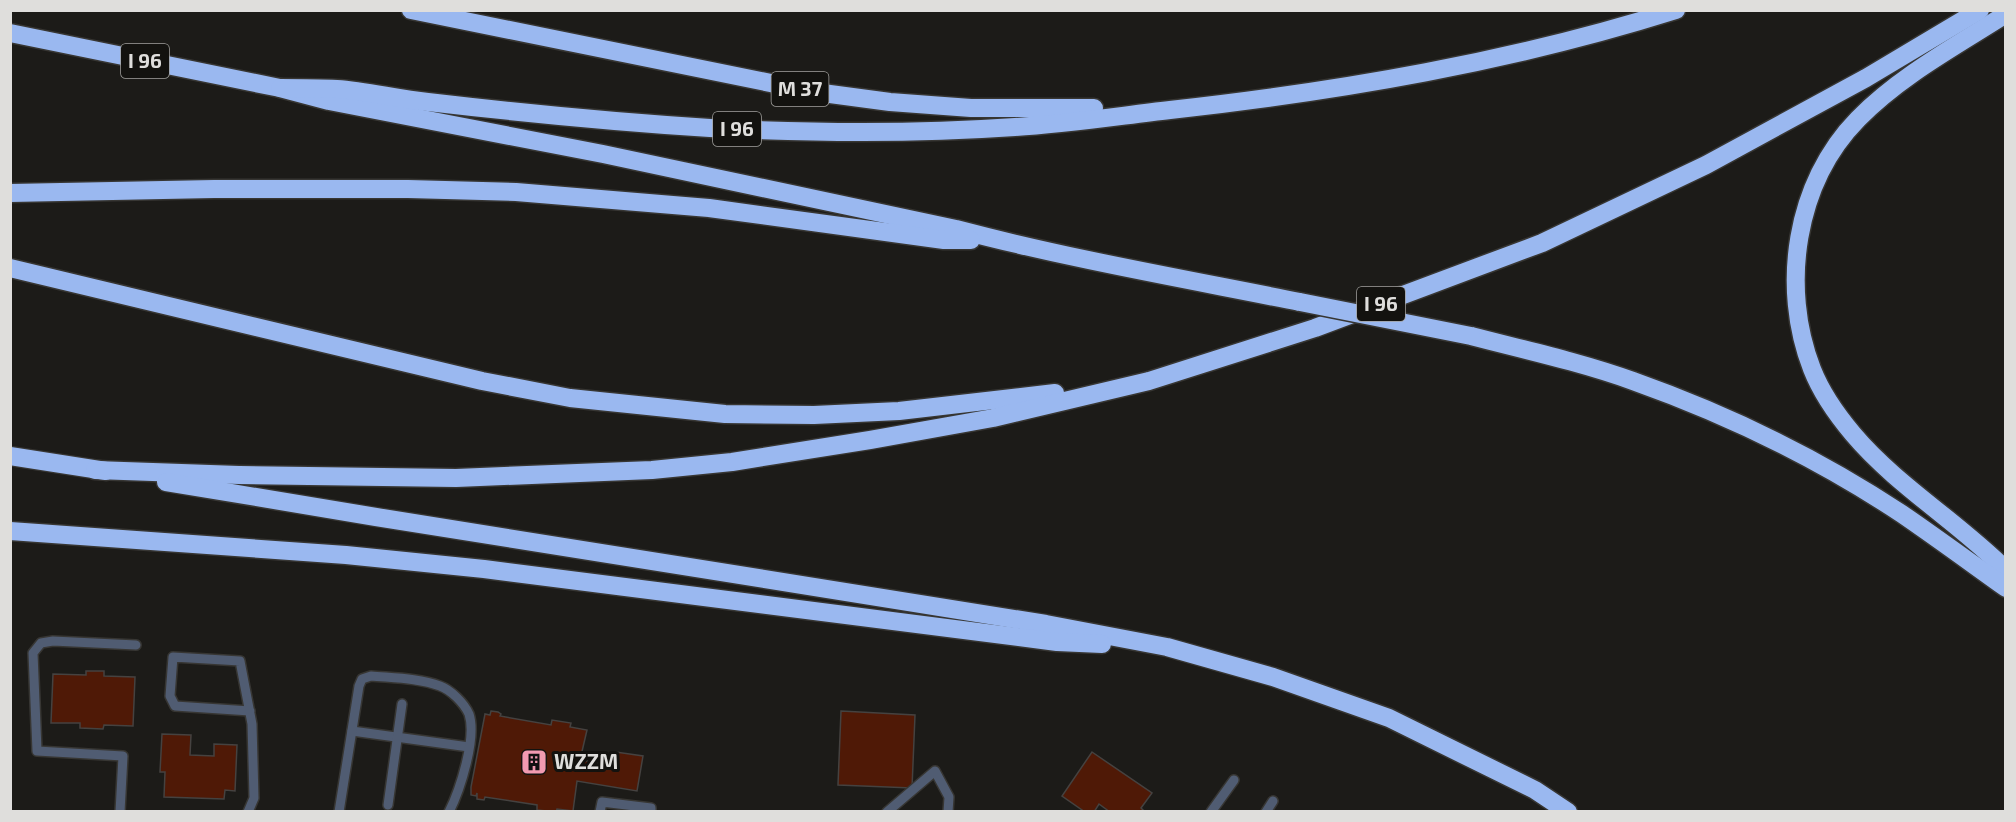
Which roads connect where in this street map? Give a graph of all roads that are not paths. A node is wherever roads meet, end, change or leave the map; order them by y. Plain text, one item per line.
1 (411, 10) edge
2 (1677, 10) edge
3 (1980, 10) edge
4 (2006, 14) edge
5 (10, 33) edge
6 (280, 88) junction
7 (1195, 107) junction
8 (10, 193) edge
9 (1000, 240) junction
10 (10, 268) edge
11 (1149, 381) junction
12 (10, 456) edge
13 (95, 470) junction
14 (10, 531) edge
15 (2006, 570) edge
16 (2006, 588) edge
17 (136, 645) dead end
18 (1167, 647) junction
19 (402, 704) dead end
20 (250, 711) junction
21 (352, 731) junction
22 (397, 737) junction
23 (469, 747) junction
24 (1234, 780) dead end
25 (1274, 801) dead end
26 (388, 805) dead end
27 (120, 812) edge
28 (248, 812) edge
29 (339, 812) edge
30 (449, 812) edge
31 (600, 812) edge
32 (651, 812) edge
33 (887, 812) edge
34 (948, 812) edge
35 (1211, 812) edge
36 (1266, 812) edge
37 (1568, 812) edge

1 - 7 highway, M 37
2 - 7 highway, I 96
3 - 11 highway, I 96
4 - 15 highway
5 - 6 highway, I 96
6 - 7 highway, I 96
6 - 9 highway
8 - 9 highway
9 - 16 highway, bridge
10 - 11 highway
11 - 13 highway, I 96
12 - 13 highway, I 96
13 - 18 highway
14 - 18 highway
17 - 27 lane
18 - 37 highway
19 - 22 lane
20 - 20 lane
20 - 28 lane
21 - 22 lane
21 - 23 lane
21 - 29 lane
22 - 23 lane
22 - 26 lane
23 - 30 lane
24 - 35 lane
25 - 36 lane
31 - 32 lane
33 - 34 lane

